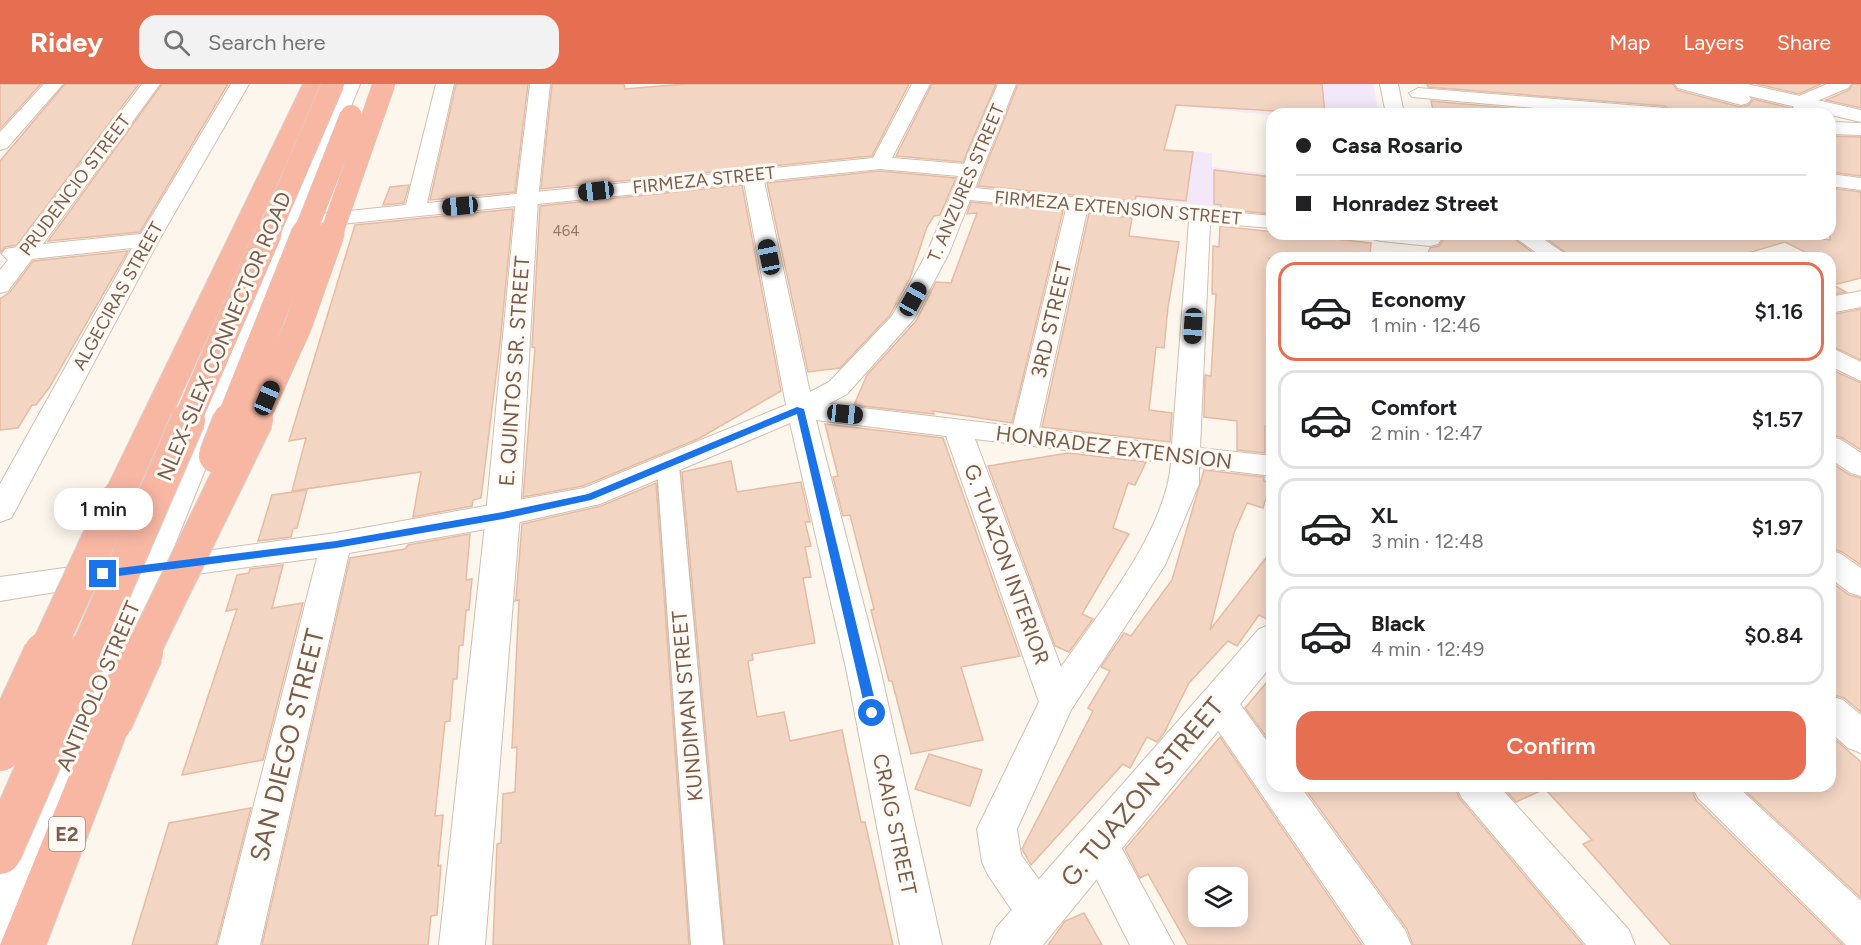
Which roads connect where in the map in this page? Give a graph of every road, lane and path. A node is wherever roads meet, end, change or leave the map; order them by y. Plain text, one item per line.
1 (54, 84) edge
2 (151, 84) edge
3 (240, 84) edge
4 (313, 84) edge
5 (333, 84) edge
6 (350, 84) edge
7 (363, 84) edge
8 (384, 84) edge
9 (445, 84) edge
10 (540, 84) edge
11 (921, 84) edge
12 (1007, 84) edge
13 (1389, 84) edge
14 (1685, 84) edge
15 (1722, 84) edge
16 (1842, 84) edge
17 (1416, 88) edge
18 (1394, 108) edge
19 (1421, 108) edge
20 (1608, 108) edge
21 (1793, 108) edge
22 (1796, 108) edge
23 (1803, 108) edge
24 (1836, 113) edge
25 (1861, 116) edge
26 (1836, 122) edge
27 (1836, 128) edge
28 (1861, 128) edge
29 (0, 144) edge
30 (880, 163) junction
31 (973, 171) junction
32 (753, 175) junction
33 (1836, 181) edge
34 (1861, 184) edge
35 (965, 193) junction
36 (527, 199) junction
37 (1078, 203) junction
38 (415, 210) junction
39 (1200, 215) junction
40 (338, 218) junction
41 (1266, 221) edge
42 (292, 223) junction
43 (148, 240) junction
44 (1412, 240) edge
45 (1531, 240) edge
46 (1432, 244) edge
47 (1550, 252) edge
48 (24, 253) junction
49 (0, 255) edge
50 (0, 286) edge
51 (1861, 299) edge
52 (1836, 304) edge
53 (1836, 358) edge
54 (1861, 373) edge
55 (800, 409) junction
56 (957, 426) junction
57 (1024, 436) junction
58 (1836, 450) edge
59 (1186, 456) junction
60 (1266, 465) edge
61 (668, 466) junction
62 (1861, 466) edge
63 (0, 511) edge
64 (503, 515) junction
65 (336, 544) junction
66 (1836, 566) edge
67 (147, 568) junction
68 (1861, 584) edge
69 (0, 589) edge
70 (1266, 646) edge
71 (1057, 702) junction
72 (1219, 703) junction
73 (1836, 716) edge
74 (111, 722) junction
75 (1861, 737) edge
76 (0, 750) edge
77 (1266, 770) edge
78 (1282, 792) edge
79 (1480, 792) edge
80 (1717, 792) edge
81 (1098, 843) junction
82 (0, 853) edge
83 (1039, 914) junction
84 (0, 923) edge
85 (1861, 930) edge
86 (23, 945) edge
87 (239, 945) edge
88 (462, 945) edge
89 (707, 945) edge
90 (921, 945) edge
91 (1013, 945) edge
92 (1153, 945) edge
93 (1390, 945) edge
94 (1614, 945) edge

1 - 29 street
2 - 48 street, PRUDENCIO STREET
3 - 43 street, ALGECIRAS STREET
4 - 76 highway, bridge
5 - 82 highway, NLEX-SLEX CONNECTOR ROAD / E2, bridge
6 - 42 street, ANTIPOLO STREET
7 - 74 highway, NLEX-SLEX CONNECTOR ROAD / E2, bridge
8 - 40 highway, bridge
9 - 38 street
10 - 36 street, E. QUINTOS SR. STREET
11 - 30 street
12 - 31 street, T. ANZURES STREET
13 - 18 street
14 - 21 street
15 - 22 street
16 - 23 street
17 - 19 street
17 - 20 street
24 - 25 street
26 - 28 street
27 - 28 street
30 - 31 street, FIRMEZA STREET
30 - 32 street, FIRMEZA STREET
31 - 35 street, T. ANZURES STREET
32 - 36 street, FIRMEZA STREET
32 - 55 street, CRAIG STREET
33 - 34 street
35 - 37 street, FIRMEZA EXTENSION STREET
35 - 55 street, T. ANZURES STREET
36 - 38 street, FIRMEZA STREET
36 - 64 street, E. QUINTOS SR. STREET
37 - 39 street, FIRMEZA EXTENSION STREET
37 - 57 street, 3RD STREET
38 - 40 street, FIRMEZA STREET
39 - 41 street, FIRMEZA EXTENSION STREET
39 - 59 street, G. TUAZON INTERIOR
40 - 42 street, FIRMEZA STREET
40 - 74 highway, bridge
42 - 67 street, ANTIPOLO STREET
43 - 48 street
43 - 63 street, ALGECIRAS STREET
44 - 46 street
45 - 47 street
48 - 49 street
48 - 50 street, PRUDENCIO STREET
51 - 52 street
53 - 54 street
55 - 56 street, HONRADEZ EXTENSION
55 - 61 street, T. ANZURES STREET
55 - 90 street, CRAIG STREET
56 - 57 street, HONRADEZ EXTENSION
56 - 71 street, G. TUAZON INTERIOR
57 - 59 street, HONRADEZ EXTENSION
58 - 62 street
59 - 60 street, HONRADEZ EXTENSION
59 - 71 street, G. TUAZON INTERIOR
61 - 64 street, T. ANZURES STREET
61 - 89 street, KUNDIMAN STREET
64 - 65 street, T. ANZURES STREET
64 - 88 street, E. QUINTOS SR. STREET
65 - 67 street, T. ANZURES STREET
65 - 87 street, SAN DIEGO STREET
66 - 68 street
67 - 69 street, T. ANZURES STREET
67 - 84 street, ANTIPOLO STREET
70 - 72 street, G. TUAZON STREET
71 - 83 street, G. TUAZON INTERIOR
72 - 77 street
72 - 81 street, G. TUAZON STREET
73 - 75 street
74 - 86 highway, NLEX-SLEX CONNECTOR ROAD / E2
78 - 93 street
79 - 94 street
80 - 85 street
81 - 83 street, G. TUAZON STREET
81 - 92 street
83 - 91 street, G. TUAZON STREET

